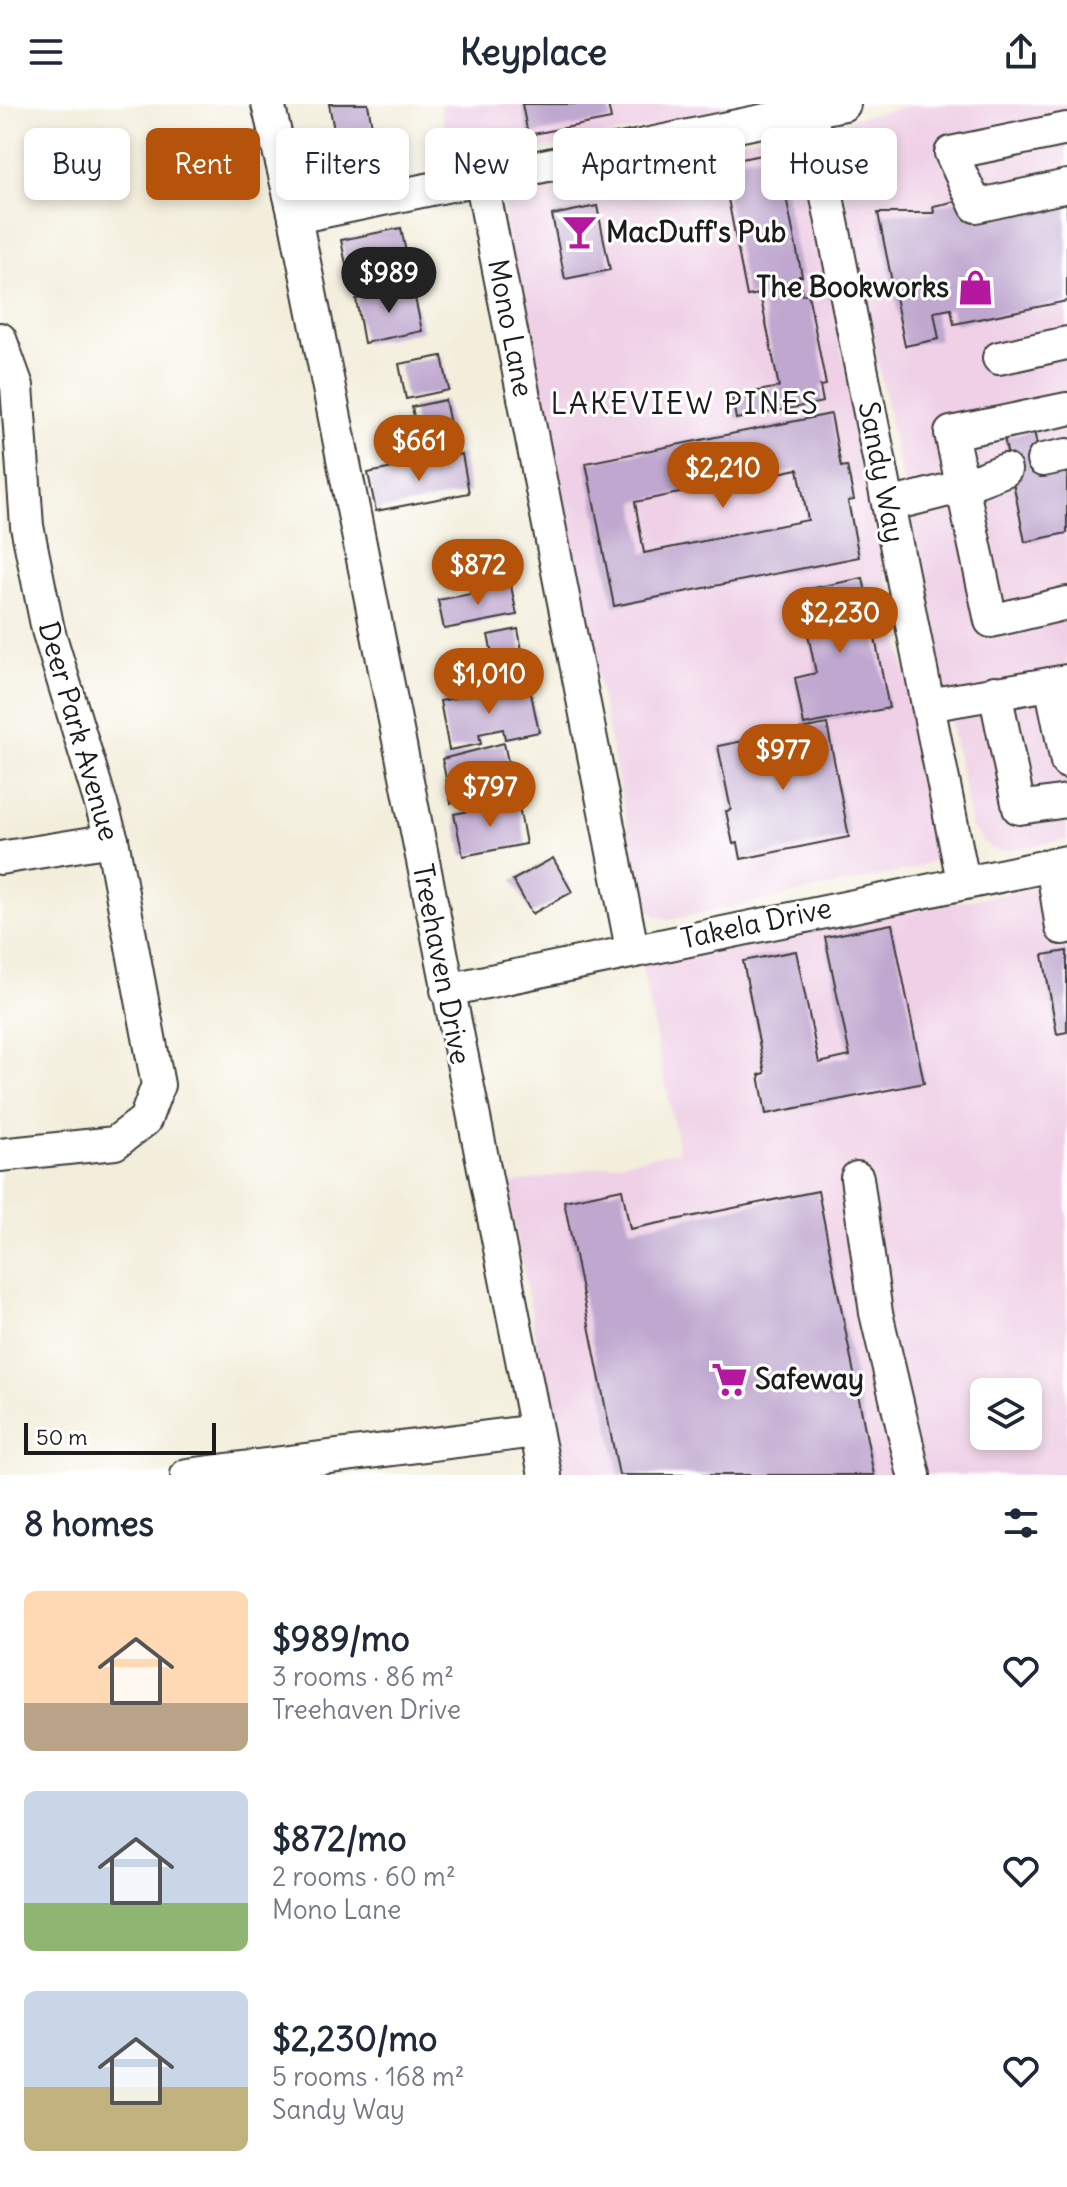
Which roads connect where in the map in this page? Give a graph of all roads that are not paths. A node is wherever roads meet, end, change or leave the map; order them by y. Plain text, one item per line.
1 (268, 104) edge
2 (844, 104) edge
3 (810, 111) junction
4 (1067, 129) edge
5 (537, 167) edge
6 (1067, 186) edge
7 (425, 190) edge
8 (485, 200) edge
9 (295, 217) junction
10 (0, 339) edge
11 (1067, 343) edge
12 (999, 358) dead end
13 (1067, 409) edge
14 (1005, 470) dead end
15 (960, 487) junction
16 (889, 505) junction
17 (1067, 603) edge
18 (1059, 682) edge
19 (995, 692) junction
20 (928, 705) junction
21 (1067, 762) edge
22 (1067, 801) edge
23 (112, 840) junction
24 (0, 858) edge
25 (1060, 863) edge
26 (963, 881) junction
27 (1067, 927) edge
28 (632, 949) junction
29 (447, 990) junction
30 (0, 1155) edge
31 (857, 1178) dead end
32 (536, 1431) junction
33 (187, 1475) edge
34 (545, 1475) edge
35 (914, 1475) edge

1 - 9 street, Treehaven Drive
2 - 3 street
3 - 5 street
3 - 16 street, Sandy Way
4 - 6 street
7 - 9 street
8 - 28 street, Mono Lane
9 - 29 street, Treehaven Drive
10 - 23 street, Deer Park Avenue
11 - 12 street
13 - 15 street
14 - 15 street
15 - 16 street
15 - 17 street
16 - 20 street, Sandy Way
18 - 19 street
18 - 21 street
19 - 20 street
19 - 22 street
20 - 26 street, Sandy Way
23 - 24 street
23 - 30 street, Deer Park Avenue
25 - 26 street, Takela Drive
25 - 27 street
26 - 28 street, Takela Drive
28 - 29 street, Takela Drive
29 - 32 street, Treehaven Drive
31 - 35 street
32 - 33 street
32 - 34 street, Treehaven Drive

